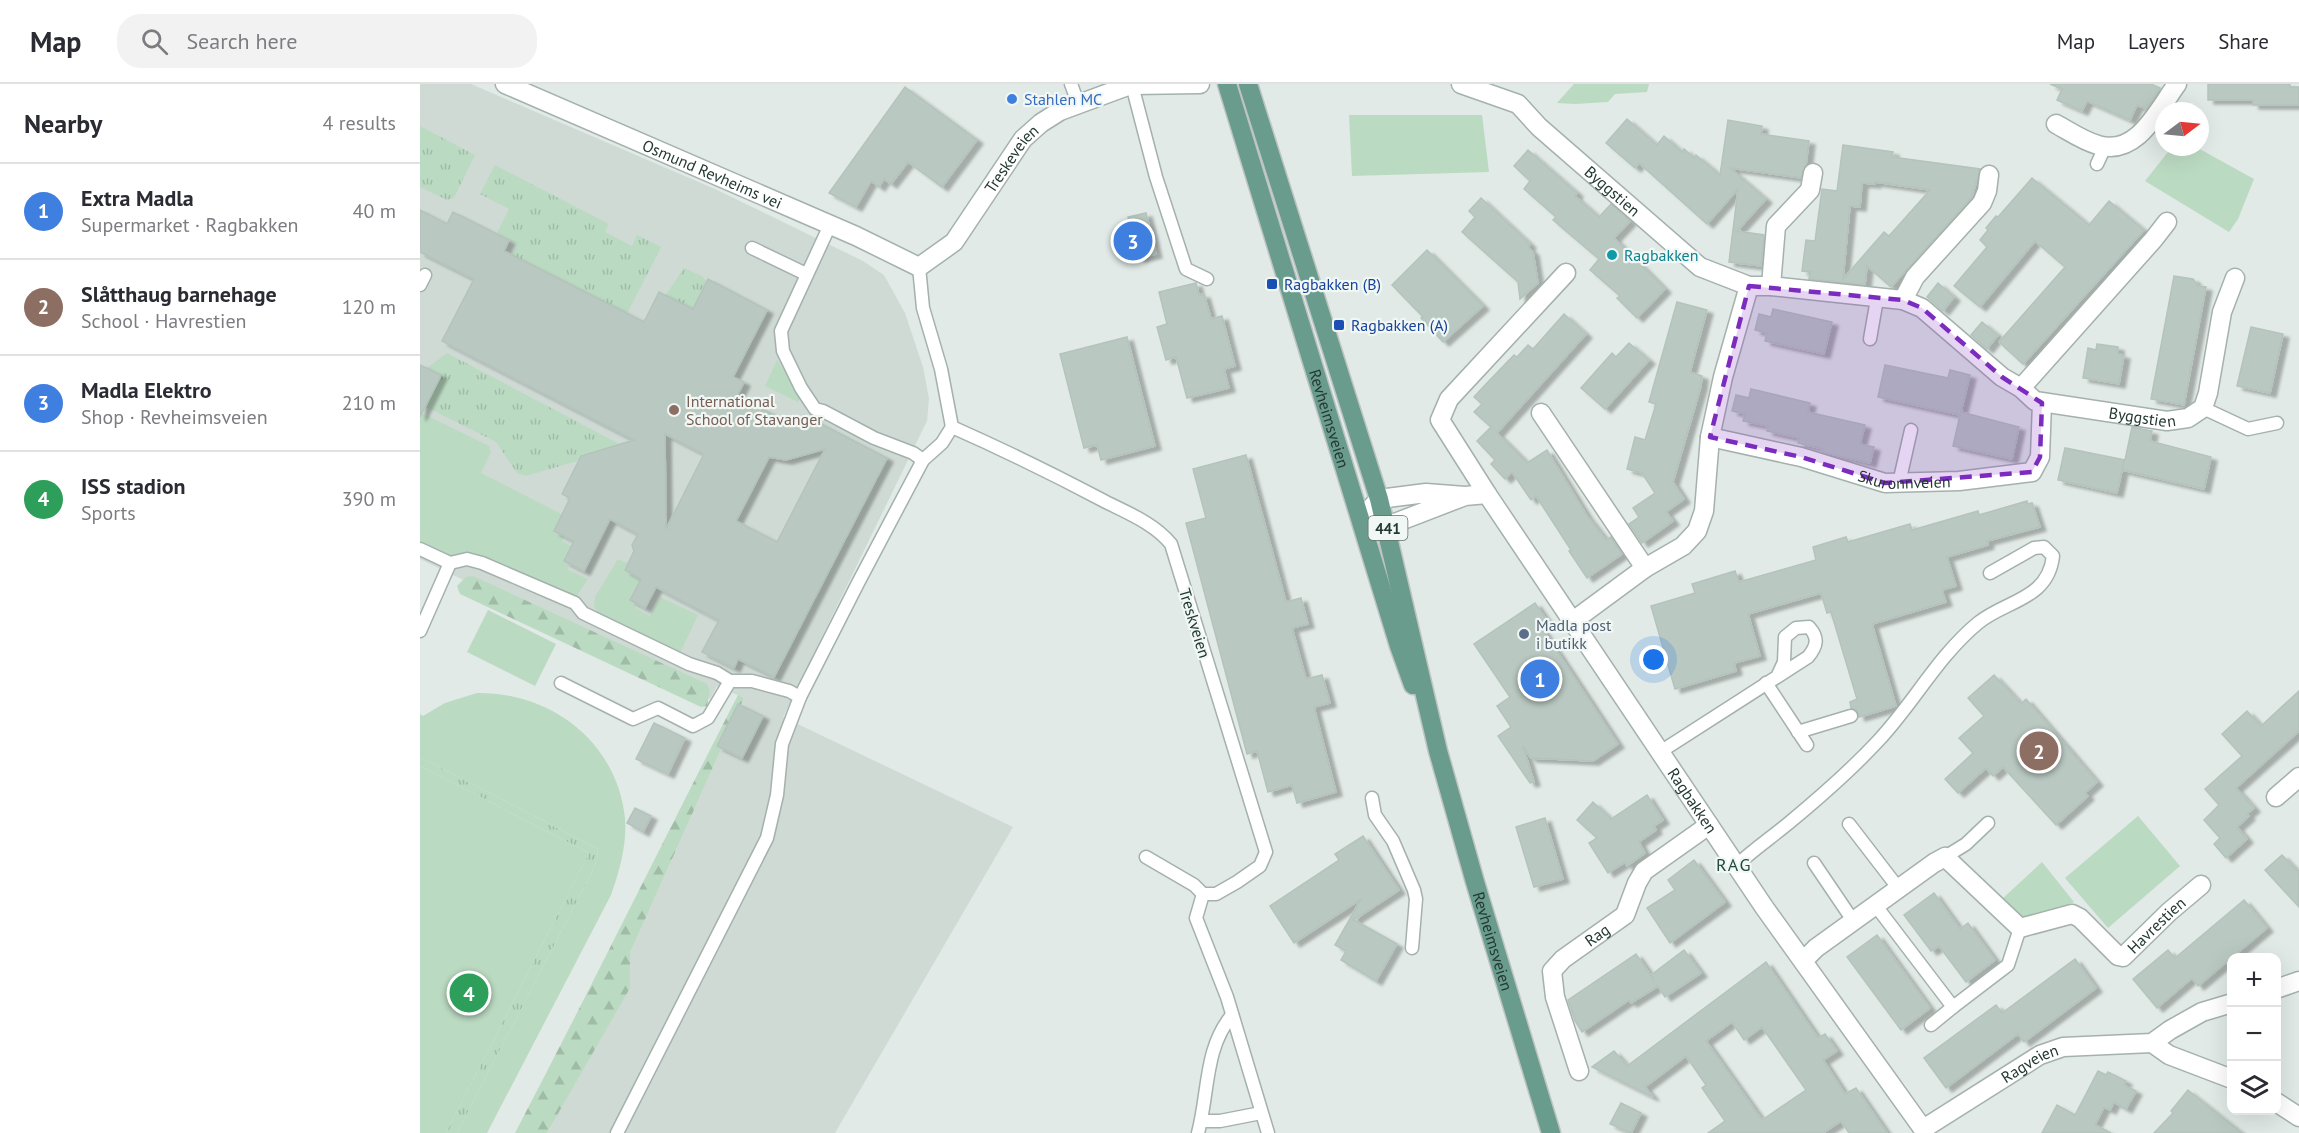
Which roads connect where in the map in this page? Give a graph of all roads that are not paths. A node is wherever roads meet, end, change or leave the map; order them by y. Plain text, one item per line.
1 (505, 84) edge
2 (1071, 84) edge
3 (1132, 84) edge
4 (1200, 84) edge
5 (1227, 84) edge
6 (1248, 84) edge
7 (1461, 84) edge
8 (2177, 84) edge
9 (1078, 103) junction
10 (2056, 124) dead end
11 (2104, 147) junction
12 (2097, 164) dead end
13 (1813, 172) dead end
14 (1989, 175) dead end
15 (2167, 222) dead end
16 (830, 225) junction
17 (752, 248) dead end
18 (919, 267) junction
19 (1566, 273) dead end
20 (806, 274) junction
21 (2235, 278) dead end
22 (1207, 279) dead end
23 (1749, 286) junction
24 (1771, 286) junction
25 (1877, 298) junction
26 (1903, 300) junction
27 (1870, 339) dead end
28 (2021, 388) junction
29 (2042, 403) junction
30 (2203, 408) junction
31 (1541, 413) dead end
32 (2277, 423) dead end
33 (952, 426) junction
34 (1911, 430) dead end
35 (1710, 437) junction
36 (923, 460) junction
37 (1899, 483) junction
38 (1487, 494) junction
39 (1465, 495) junction
40 (1379, 499) junction
41 (1361, 519) junction
42 (1387, 526) junction
43 (420, 549) edge
44 (450, 562) junction
45 (1645, 568) junction
46 (1990, 573) dead end
47 (1573, 621) junction
48 (420, 632) edge
49 (1778, 675) dead end
50 (730, 681) junction
51 (561, 683) dead end
52 (1766, 683) junction
53 (800, 697) junction
54 (1851, 716) dead end
55 (1798, 732) junction
56 (1807, 745) dead end
57 (1438, 751) junction
58 (1660, 752) junction
59 (2299, 777) edge
60 (2276, 797) dead end
61 (1372, 798) dead end
62 (1988, 823) dead end
63 (1849, 824) dead end
64 (1709, 825) junction
65 (1146, 857) dead end
66 (1945, 857) junction
67 (1814, 863) dead end
68 (1737, 865) junction
69 (2201, 885) dead end
70 (1899, 889) junction
71 (1203, 894) junction
72 (1875, 906) junction
73 (1854, 922) junction
74 (2020, 928) junction
75 (1412, 948) dead end
76 (1804, 960) junction
77 (2299, 981) edge
78 (2281, 988) edge
79 (2227, 1004) edge
80 (1953, 1007) junction
81 (1232, 1015) junction
82 (1931, 1025) dead end
83 (2152, 1043) junction
84 (1579, 1071) dead end
85 (2227, 1076) edge
86 (2281, 1105) edge
87 (1261, 1113) junction
88 (2299, 1117) edge
89 (1199, 1127) edge
90 (1924, 1131) edge
91 (617, 1133) edge
92 (1268, 1133) edge
93 (1551, 1133) edge

1 - 16 street, Osmund Revheims vei
2 - 9 lane
3 - 4 street, Treskeveien
3 - 9 street, Treskeveien
3 - 22 lane
5 - 41 main road, Revheimsveien / 441
6 - 40 main road, Revheimsveien / 441
7 - 23 street, Byggstien
8 - 11 street
9 - 18 street, Treskeveien
10 - 11 street
11 - 12 lane
13 - 24 street
14 - 26 street
15 - 28 street
16 - 18 street, Osmund Revheims vei
16 - 20 lane
17 - 20 lane
18 - 33 lane
19 - 38 street, Ragbakken
20 - 36 lane
21 - 30 street
23 - 24 street, Byggstien
23 - 35 street
24 - 25 street, Byggstien
25 - 26 street, Byggstien
25 - 27 lane
26 - 28 street, Byggstien
28 - 29 street, Byggstien
29 - 30 street, Byggstien
29 - 37 street, Skuronnveien
30 - 32 lane
31 - 45 street
33 - 36 lane
33 - 71 lane, Treskveien
34 - 37 lane
35 - 37 street, Skuronnveien
35 - 45 street
36 - 53 lane
38 - 39 street
38 - 47 street, Ragbakken
39 - 40 street
39 - 42 street
40 - 41 street
40 - 42 main road, Revheimsveien / 441
41 - 42 street
41 - 57 main road, Revheimsveien / 441
42 - 57 main road, Revheimsveien / 441
43 - 44 lane
44 - 48 lane
44 - 50 lane
45 - 47 street
46 - 68 lane
47 - 58 street, Ragbakken
49 - 52 lane
50 - 51 lane
50 - 53 lane
52 - 55 lane
52 - 58 lane
53 - 91 lane
54 - 55 lane
55 - 56 lane
57 - 93 main road, Revheimsveien / 441
58 - 64 street, Ragbakken
59 - 60 street
61 - 75 lane
62 - 66 lane
63 - 70 lane
64 - 68 street, Ragbakken
64 - 84 street, Rag
65 - 71 lane
66 - 70 street
66 - 74 street
67 - 73 lane
68 - 76 street, Ragbakken
69 - 74 street, Havrestien
70 - 72 street
71 - 81 lane
72 - 73 street
72 - 80 lane
73 - 76 street
74 - 80 lane
76 - 90 street, Ragbakken
77 - 78 street
79 - 83 street
80 - 82 lane
81 - 87 lane
81 - 89 lane
83 - 85 street
83 - 90 street, Ragveien
86 - 88 street
87 - 89 lane
87 - 92 lane

